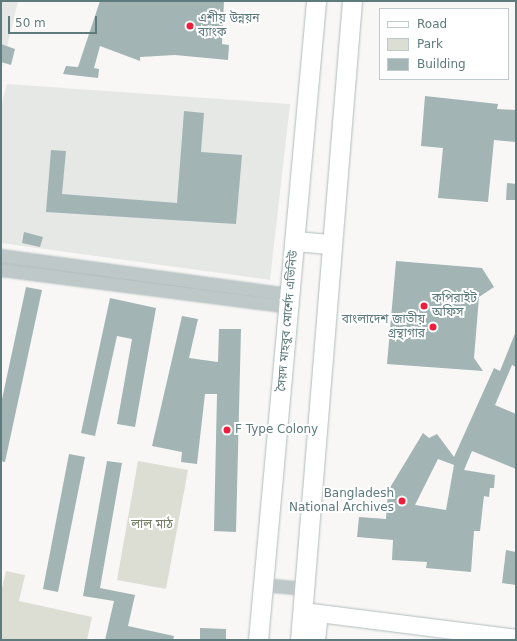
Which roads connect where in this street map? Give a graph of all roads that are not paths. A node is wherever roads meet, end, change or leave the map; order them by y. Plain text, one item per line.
1 (316, 1) edge
2 (352, 1) edge
3 (295, 241) junction
4 (332, 244) junction
5 (1, 256) edge
6 (1, 270) edge
7 (129, 274) junction
8 (128, 287) junction
9 (290, 301) junction
10 (263, 585) junction
11 (305, 589) junction
12 (311, 612) junction
13 (516, 638) edge
14 (258, 640) edge
15 (308, 640) edge

1 - 3 main road, সৈয়দ মাহবুব মোর্শেদ এভিনিউ
2 - 4 main road
3 - 4 main road
3 - 9 main road, সৈয়দ মাহবুব মোর্শেদ এভিনিউ
4 - 11 main road
5 - 7 street
6 - 8 street
7 - 8 street
7 - 9 street
8 - 9 street
9 - 10 main road, সৈয়দ মাহবুব মোর্শেদ এভিনিউ
10 - 11 street
10 - 14 main road, সৈয়দ মাহবুব মোর্শেদ এভিনিউ
11 - 12 main road
12 - 13 street
12 - 15 main road

